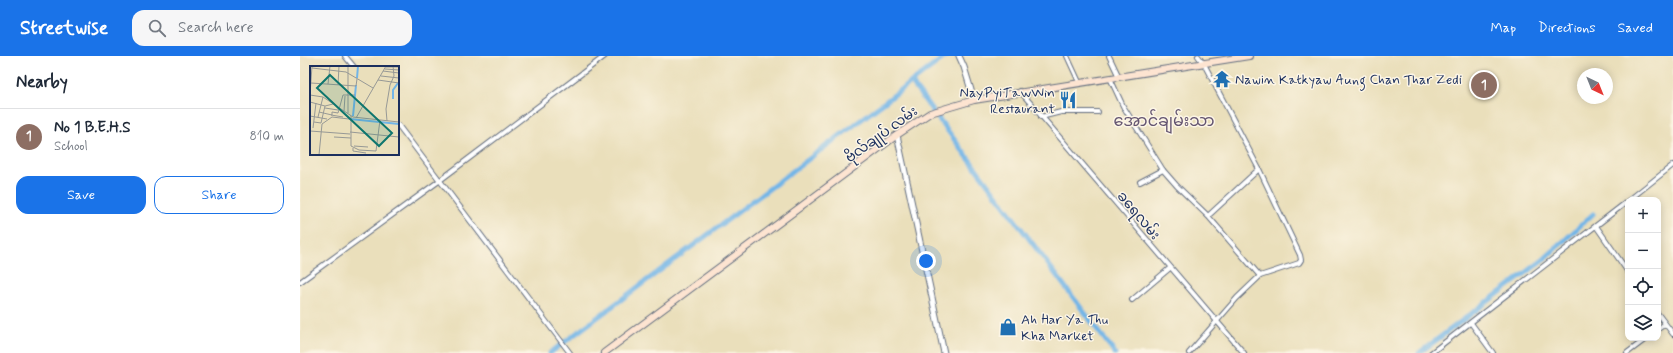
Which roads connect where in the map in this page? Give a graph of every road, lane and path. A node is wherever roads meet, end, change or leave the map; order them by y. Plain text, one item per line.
1 (345, 56) edge
2 (605, 56) edge
3 (959, 56) edge
4 (1067, 56) edge
5 (1109, 56) edge
6 (1198, 56) edge
7 (1249, 56) edge
8 (1204, 64) junction
9 (353, 66) edge
10 (1119, 77) junction
11 (1110, 78) junction
12 (1079, 82) junction
13 (1019, 91) junction
14 (974, 100) junction
15 (1098, 112) dead end
16 (1041, 117) junction
17 (399, 126) edge
18 (897, 135) junction
19 (1673, 166) edge
20 (1259, 169) junction
21 (1163, 170) junction
22 (439, 181) junction
23 (1140, 182) dead end
24 (1633, 197) edge
25 (1625, 203) edge
26 (1208, 216) junction
27 (1596, 226) junction
28 (1170, 268) junction
29 (1626, 269) edge
30 (1260, 276) junction
31 (300, 282) edge
32 (1132, 300) dead end
33 (1661, 318) edge
34 (1216, 322) junction
35 (1471, 323) junction
36 (1665, 324) junction
37 (1661, 327) edge
38 (1673, 334) edge
39 (1643, 341) edge
40 (569, 352) edge
41 (604, 353) edge
42 (944, 353) edge
43 (1189, 353) edge
44 (1244, 353) edge
45 (1431, 353) edge
46 (1493, 353) edge
47 (1628, 353) edge

1 - 9 street
2 - 22 street
3 - 14 street
4 - 12 street
5 - 10 street
6 - 8 street
7 - 8 main road, ဗိုလ်ချုပ် လမ်း
8 - 10 main road, ဗိုလ်ချုပ် လမ်း
8 - 20 street
10 - 11 main road, ဗိုလ်ချုပ် လမ်း
11 - 12 main road, ဗိုလ်ချုပ် လမ်း
11 - 21 street
12 - 13 main road, ဗိုလ်ချုပ် လမ်း
13 - 14 main road, ဗိုလ်ချုပ် လမ်း
13 - 16 street, ခရေလမ်း
14 - 18 main road, ဗိုလ်ချုပ် လမ်း
15 - 16 street
16 - 28 street, ခရေလမ်း
17 - 22 street
18 - 41 main road, ဗိုလ်ချုပ် လမ်း
18 - 42 street
19 - 24 street
20 - 26 street
20 - 30 street
21 - 23 street
21 - 26 street
22 - 31 street
22 - 40 street
25 - 27 street
26 - 30 street
27 - 29 street
27 - 35 street
28 - 32 street
28 - 34 street, ခရေလမ်း
30 - 34 street
33 - 36 street
34 - 43 street
34 - 44 street, ခရေလမ်း
35 - 45 street
35 - 46 street
36 - 37 street
36 - 38 street
39 - 47 street

